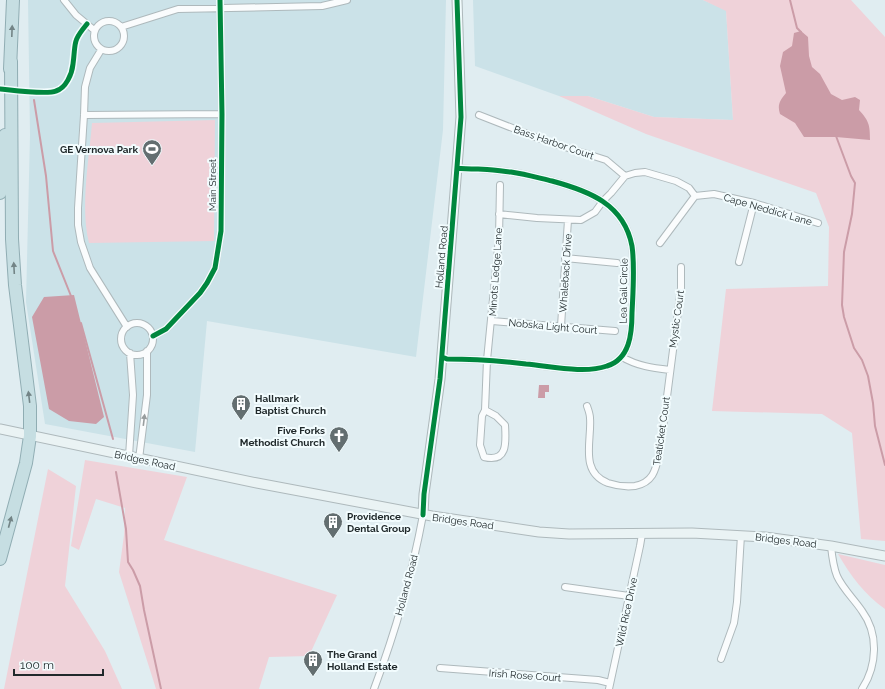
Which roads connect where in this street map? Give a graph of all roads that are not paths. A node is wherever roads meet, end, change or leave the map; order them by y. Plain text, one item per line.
1 (13, 0) edge
2 (64, 0) edge
3 (220, 0) edge
4 (347, 0) edge
5 (457, 0) edge
6 (322, 3) edge
7 (220, 8) junction
8 (121, 27) junction
9 (94, 30) junction
10 (101, 50) junction
11 (11, 61) junction
12 (222, 114) junction
13 (84, 115) junction
14 (479, 115) dead end
15 (457, 168) junction
16 (625, 176) junction
17 (500, 185) dead end
18 (0, 193) edge
19 (695, 196) junction
20 (602, 201) junction
21 (754, 204) junction
22 (499, 214) junction
23 (568, 220) junction
24 (818, 223) dead end
25 (660, 243) dead end
26 (565, 258) junction
27 (739, 262) dead end
28 (617, 263) dead end
29 (681, 267) dead end
30 (492, 321) junction
31 (561, 326) junction
32 (127, 327) junction
33 (615, 331) dead end
34 (153, 336) junction
35 (147, 351) junction
36 (130, 353) junction
37 (442, 357) junction
38 (622, 357) junction
39 (487, 360) junction
40 (670, 370) junction
41 (587, 406) dead end
42 (485, 410) junction
43 (3, 430) edge
44 (30, 436) junction
45 (129, 456) junction
46 (139, 458) junction
47 (423, 515) junction
48 (642, 534) junction
49 (741, 536) junction
50 (831, 546) junction
51 (885, 556) edge
52 (0, 559) edge
53 (565, 587) dead end
54 (629, 596) junction
55 (721, 660) dead end
56 (440, 668) dead end
57 (610, 686) edge
58 (374, 689) edge
59 (862, 689) edge

11 -> 1 highway
2 - 9 street
3 - 7 street, Main Street
4 - 6 street
5 - 15 main road, Holland Road
6 - 7 street
7 - 8 street
7 - 12 street, Main Street
8 - 9 street
8 - 10 street
9 - 10 street
10 - 13 street
11 - 18 highway
44 -> 11 highway
12 - 13 street
12 - 34 street, Main Street
13 - 32 street
14 - 16 street, Bass Harbor Court
15 - 20 street, Lea Gail Circle
15 - 37 main road, Holland Road
16 - 19 street
16 - 20 street
17 - 22 street, Minots Ledge Lane
19 - 21 street, Cape Neddick Lane
19 - 25 street
20 - 23 street
20 - 38 street, Lea Gail Circle
21 - 24 street, Cape Neddick Lane
21 - 27 street
22 - 23 street
22 - 30 street, Minots Ledge Lane
23 - 26 street, Whaleback Drive
26 - 28 street
26 - 31 street, Whaleback Drive
29 - 40 street, Mystic Court
30 - 31 street, Nobska Light Court
30 - 39 street, Minots Ledge Lane
31 - 33 street, Nobska Light Court
32 - 34 street
32 - 36 street
34 - 35 street
35 - 36 street
46 -> 35 street
36 - 45 street
37 - 39 street
37 - 47 main road, Holland Road
38 - 39 street
38 - 40 street
39 - 42 street, Minots Ledge Lane
40 - 41 street, Teaticket Court
42 - 42 street, Minots Ledge Lane
43 - 44 main road, Bridges Road
44 - 45 main road, Bridges Road
52 -> 44 highway
45 - 46 main road, Bridges Road
46 - 47 main road, Bridges Road
47 - 48 main road, Bridges Road
47 - 58 street, Holland Road
48 - 49 main road, Bridges Road
48 - 54 street, Wild Rice Drive
49 - 50 main road, Bridges Road
49 - 55 street
50 - 51 main road, Bridges Road
50 - 59 street
53 - 54 street
54 - 57 street, Wild Rice Drive
56 - 57 street, Irish Rose Court

